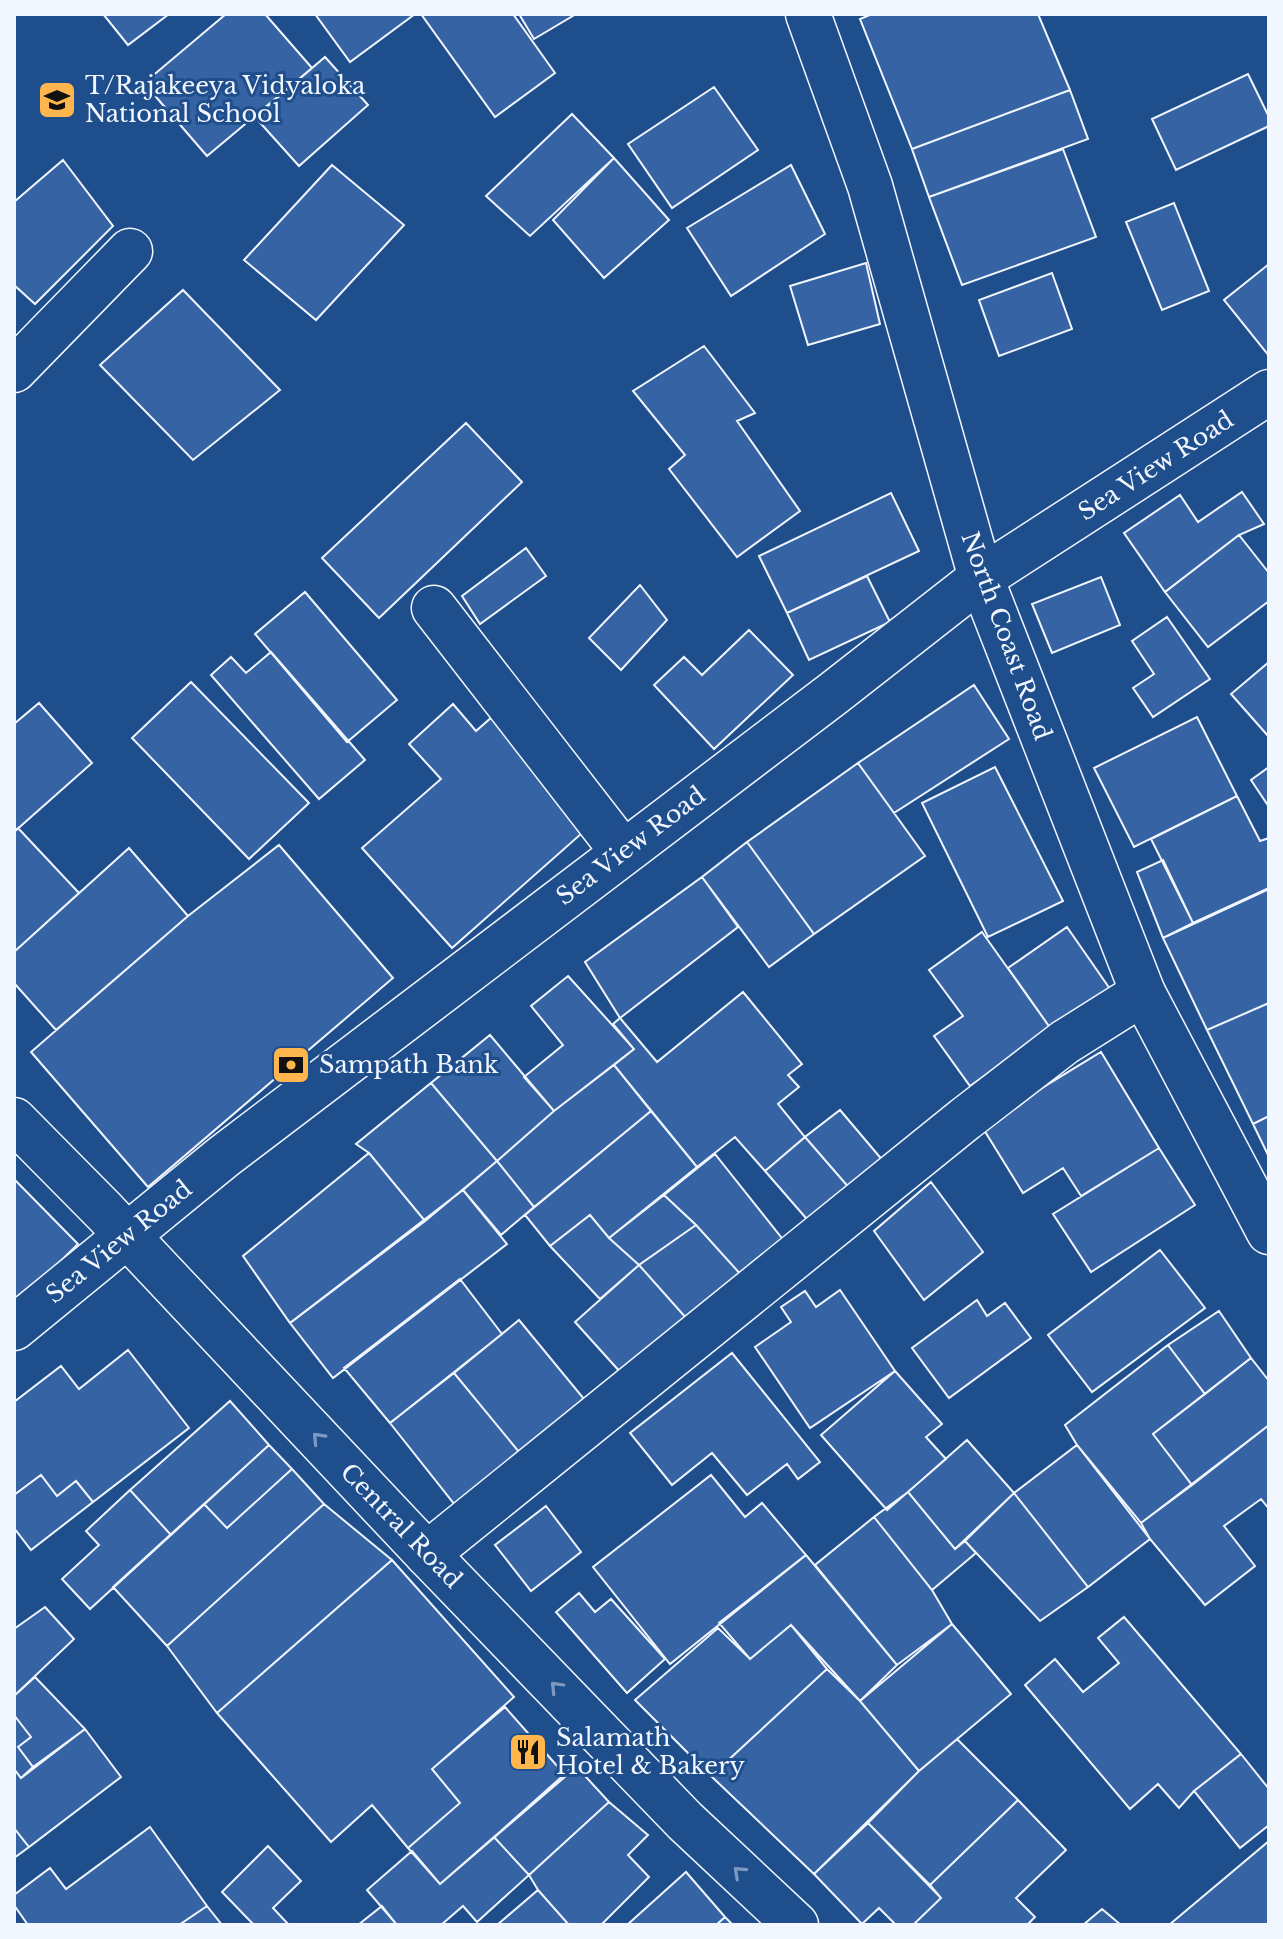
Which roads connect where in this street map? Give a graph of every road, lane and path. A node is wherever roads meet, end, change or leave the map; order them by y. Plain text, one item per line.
1 (808, 14) edge
2 (130, 251) dead end
3 (14, 370) edge
4 (1269, 392) edge
5 (981, 578) junction
6 (434, 608) dead end
7 (623, 852) junction
8 (1143, 993) junction
9 (14, 1120) edge
10 (1269, 1232) edge
11 (127, 1236) junction
12 (14, 1328) edge
13 (427, 1554) junction
14 (796, 1925) edge

1 - 5 main road, North Coast Road
2 - 3 main road
4 - 5 main road, Sea View Road
5 - 7 main road, Sea View Road
5 - 8 main road, North Coast Road
6 - 7 main road
7 - 11 main road, Sea View Road
8 - 10 main road, North Coast Road
8 - 13 main road
9 - 11 main road, Central Road
11 - 12 main road, Sea View Road
13 -> 11 main road, Central Road
14 -> 13 main road, Central Road

